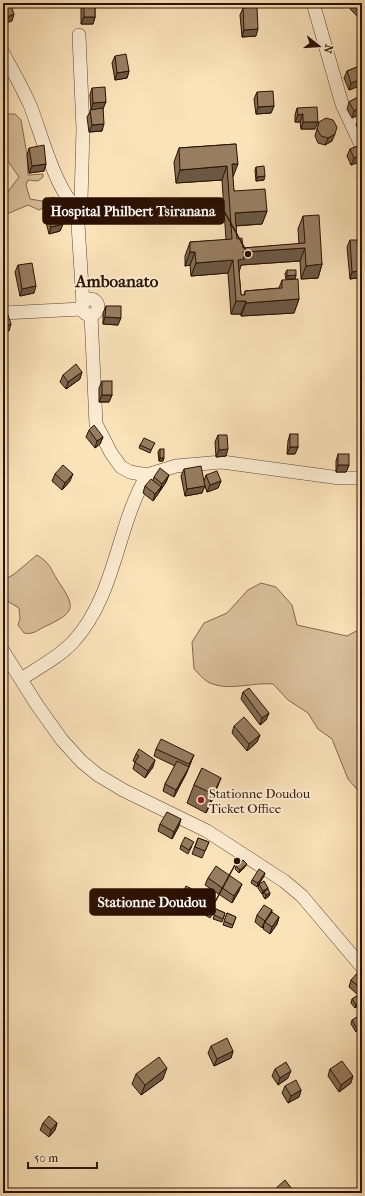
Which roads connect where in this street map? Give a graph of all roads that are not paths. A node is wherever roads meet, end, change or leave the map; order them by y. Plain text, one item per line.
1 (313, 3) edge
2 (79, 35) dead end
3 (3, 53) edge
4 (362, 147) edge
5 (77, 208) junction
6 (85, 309) junction
7 (3, 313) edge
8 (147, 475) junction
9 (362, 478) edge
10 (3, 651) edge
11 (21, 679) junction
12 (362, 967) edge

1 - 4 street
2 - 5 street
3 - 5 street
5 - 6 street
6 - 7 street
6 - 8 street
8 - 9 street
8 - 11 street
10 - 11 street
11 - 12 street

